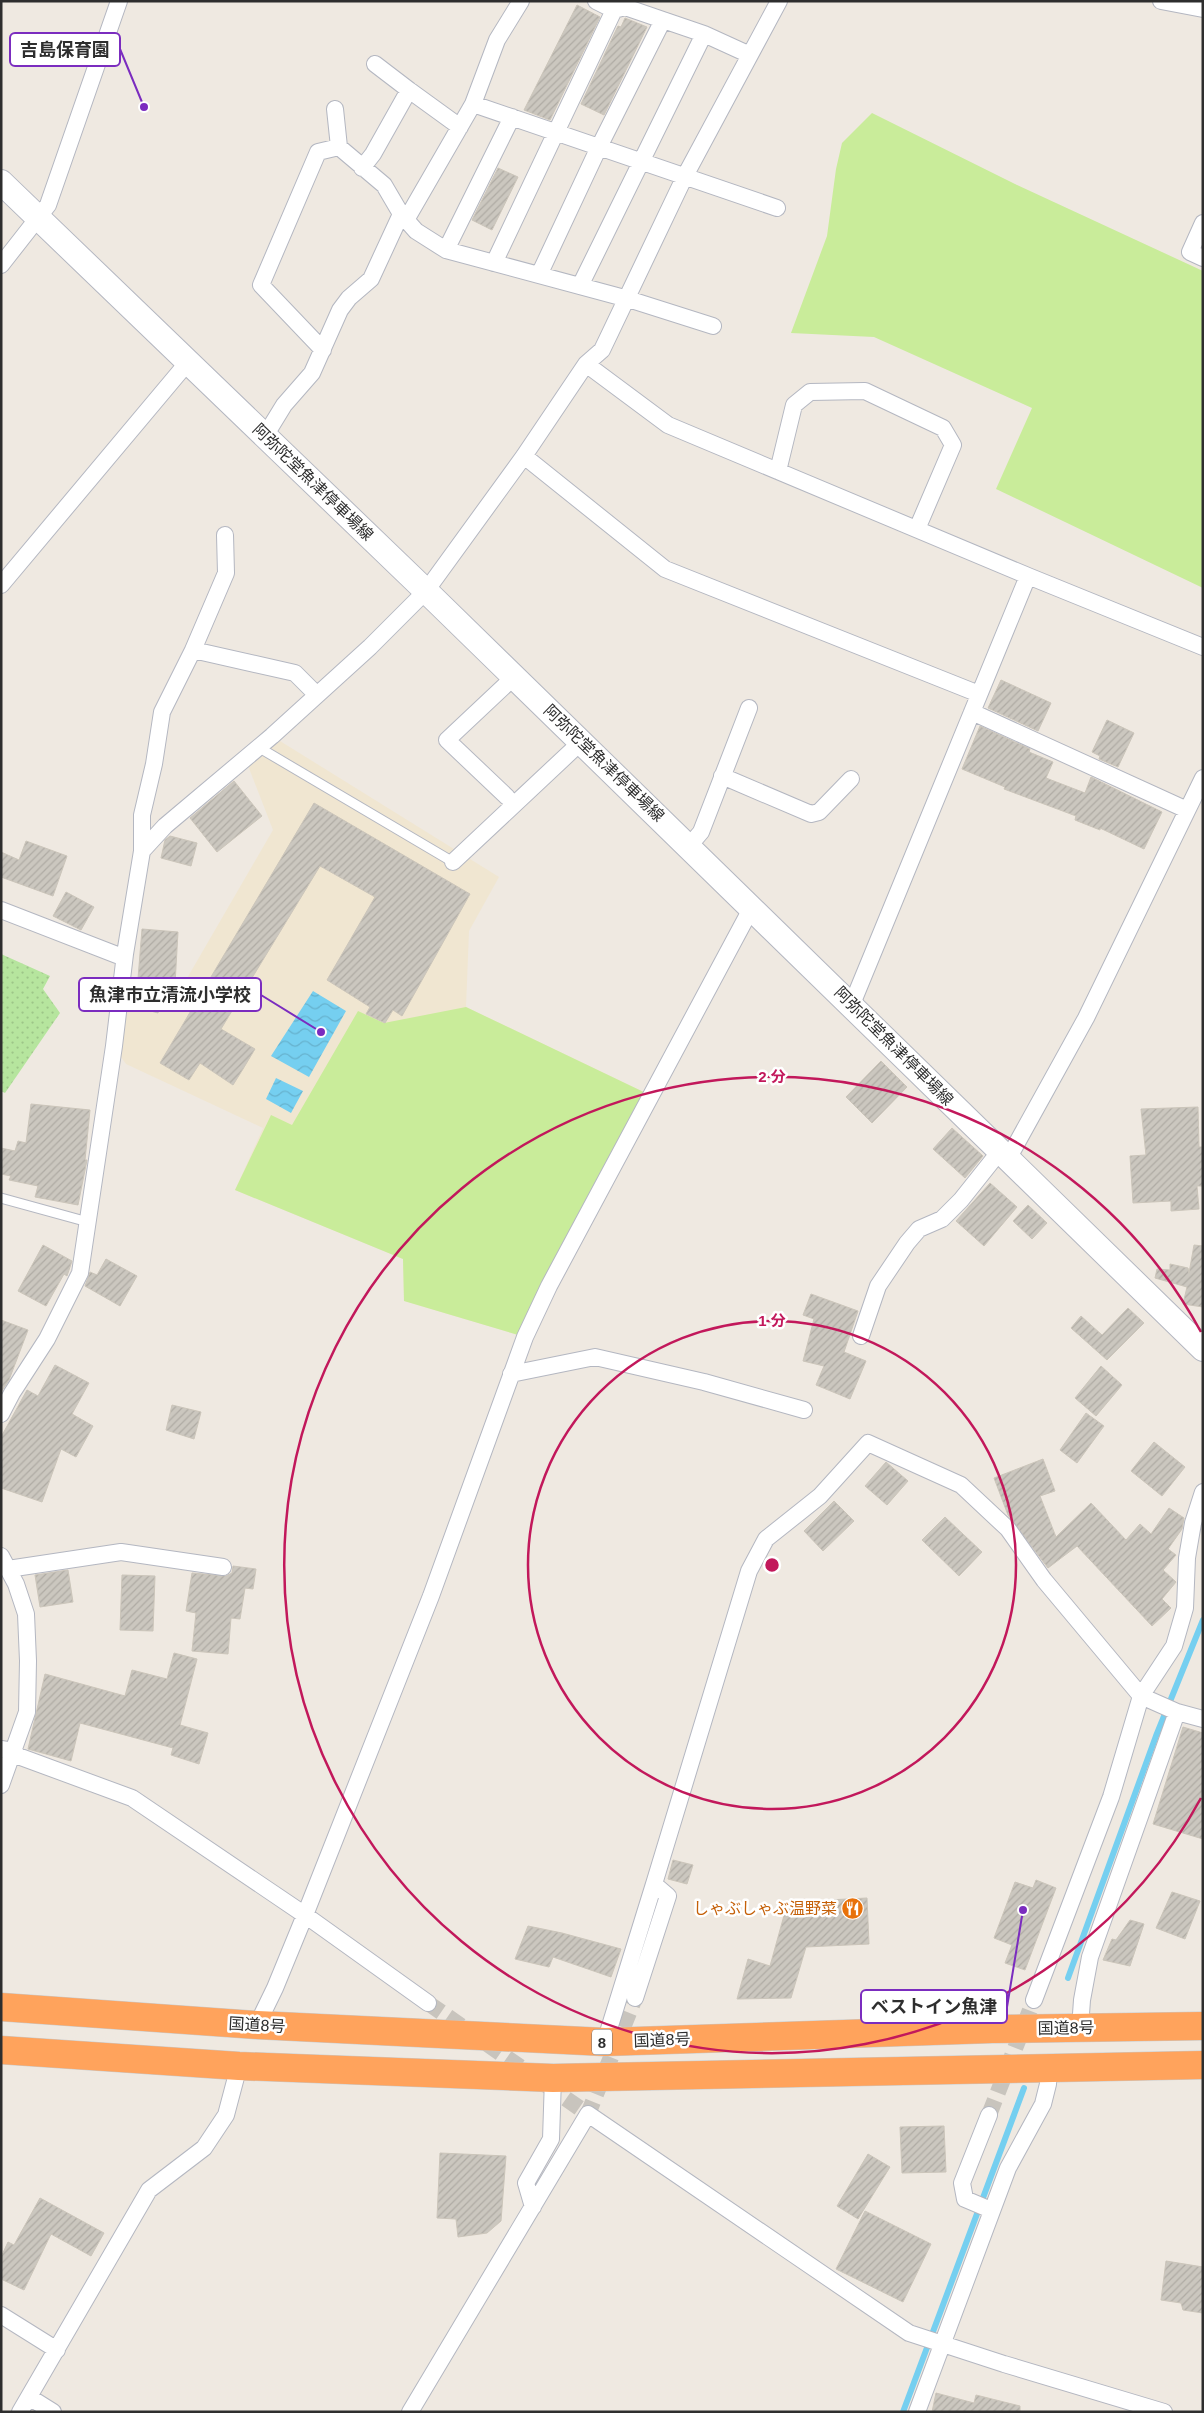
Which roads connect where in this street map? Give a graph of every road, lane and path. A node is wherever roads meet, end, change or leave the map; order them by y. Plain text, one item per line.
1 (118, 1) edge
2 (521, 1) edge
3 (596, 1) edge
4 (779, 1) edge
5 (1161, 1) edge
6 (622, 6) edge
7 (1203, 9) edge
8 (663, 20) junction
9 (704, 34) junction
10 (750, 55) junction
11 (375, 64) dead end
12 (409, 90) junction
13 (473, 104) junction
14 (335, 109) dead end
15 (512, 117) junction
16 (460, 127) junction
17 (556, 132) junction
18 (339, 147) junction
19 (599, 147) junction
20 (642, 161) junction
21 (362, 168) junction
22 (685, 176) junction
23 (1, 182) edge
24 (777, 208) dead end
25 (403, 217) junction
26 (38, 219) junction
27 (1203, 223) edge
28 (446, 250) junction
29 (1203, 258) edge
30 (494, 263) junction
31 (1, 265) edge
32 (539, 275) junction
33 (580, 286) junction
34 (628, 298) junction
35 (713, 326) dead end
36 (323, 350) junction
37 (188, 362) junction
38 (586, 364) junction
39 (265, 436) junction
40 (524, 456) junction
41 (778, 471) junction
42 (917, 529) junction
43 (225, 535) dead end
44 (1028, 576) junction
45 (1, 585) edge
46 (426, 591) junction
47 (1203, 647) edge
48 (193, 650) junction
49 (514, 677) junction
50 (979, 694) junction
51 (317, 695) junction
52 (749, 708) dead end
53 (972, 712) junction
54 (582, 742) junction
55 (258, 747) junction
56 (722, 776) junction
57 (1203, 778) edge
58 (851, 779) dead end
59 (507, 797) dead end
60 (1187, 810) junction
61 (689, 846) junction
62 (142, 851) junction
63 (453, 862) joint
64 (752, 908) junction
65 (1, 910) edge
66 (125, 954) junction
67 (852, 1004) junction
68 (1004, 1155) junction
69 (1, 1198) edge
70 (88, 1222) junction
71 (861, 1336) dead end
72 (1203, 1349) edge
73 (511, 1374) junction
74 (804, 1410) dead end
75 (1, 1414) edge
76 (1203, 1492) edge
77 (5, 1562) edge
78 (224, 1567) dead end
79 (1141, 1696) junction
80 (1177, 1712) junction
81 (1203, 1719) edge
82 (7, 1750) edge
83 (1, 1785) edge
84 (654, 1884) junction
85 (306, 1915) junction
86 (635, 1998) tunnel mouth
87 (1034, 2000) tunnel mouth
88 (428, 2003) tunnel mouth
89 (1, 2007) edge
90 (257, 2025) junction
91 (1203, 2026) edge
92 (1080, 2028) junction
93 (605, 2042) junction
94 (1, 2050) edge
95 (1203, 2065) edge
96 (239, 2066) junction
97 (1049, 2068) junction
98 (553, 2078) junction
99 (989, 2115) tunnel mouth
100 (532, 2207) junction
101 (991, 2210) junction
102 (1, 2315) edge
103 (944, 2344) junction
104 (57, 2350) junction
105 (29, 2397) junction
106 (20, 2412) edge
107 (53, 2412) edge
108 (410, 2412) edge
109 (917, 2412) edge
110 (1164, 2412) edge

1 - 26 street
2 - 13 street
3 - 6 street
4 - 10 street
5 - 7 street
6 - 8 street
6 - 17 street
8 - 9 street
8 - 19 street
9 - 10 street
9 - 20 street
10 - 22 street
11 - 12 street
12 - 16 street
12 - 21 street
13 - 15 street
13 - 16 street
14 - 18 street
15 - 17 street
15 - 28 street
16 - 25 street
17 - 19 street
17 - 30 street
18 - 21 street
18 - 36 street
19 - 20 street
19 - 32 street
20 - 22 street
20 - 33 street
21 - 25 street
22 - 24 street
22 - 34 street
23 - 26 main road, 阿弥陀堂魚津停車場線
25 - 28 street
25 - 36 street
26 - 31 street
26 - 37 main road, 阿弥陀堂魚津停車場線
27 - 29 street
28 - 30 street
30 - 32 street
32 - 33 street
33 - 34 street
34 - 35 street
34 - 38 street
36 - 39 street
37 - 39 main road, 阿弥陀堂魚津停車場線
37 - 45 street
38 - 40 street
38 - 41 street
39 - 46 main road, 阿弥陀堂魚津停車場線
40 - 46 street
40 - 50 street
41 - 42 street
41 - 42 street
42 - 44 street
43 - 48 street
44 - 47 street
44 - 50 street
46 - 49 main road, 阿弥陀堂魚津停車場線
46 - 51 street
48 - 51 street
48 - 62 street
49 - 54 main road, 阿弥陀堂魚津停車場線
49 - 59 street
50 - 53 street
51 - 55 street
52 - 56 street
53 - 60 street
53 - 67 street
54 - 61 main road, 阿弥陀堂魚津停車場線
54 - 63 street
55 - 62 street
55 - 63 lane
56 - 58 street
56 - 61 street
57 - 60 street
60 - 68 street
61 - 64 main road, 阿弥陀堂魚津停車場線
62 - 66 street
64 - 67 main road, 阿弥陀堂魚津停車場線
64 - 73 street
65 - 66 street
66 - 70 street
67 - 68 main road, 阿弥陀堂魚津停車場線
68 - 71 street
68 - 72 main road, 阿弥陀堂魚津停車場線
69 - 70 lane
70 - 75 street
73 - 74 street
73 - 85 street
76 - 79 street
77 - 78 street
77 - 82 street
79 - 80 street
79 - 84 street
79 - 87 street
80 - 81 street
80 - 92 street
82 - 83 street
82 - 85 street
84 - 86 street
84 - 93 street
85 - 88 street
85 - 90 street
89 - 90 highway, 国道8号 / 8
90 - 93 highway, 国道8号 / 8
91 - 92 highway, 国道8号 / 8
92 - 93 highway, 国道8号 / 8
94 - 96 highway, 8
95 - 97 highway, 8
96 - 98 highway, 8
96 - 104 street
97 - 98 highway, 8
97 - 101 street
98 - 100 street
99 - 101 street
100 - 103 street
100 - 108 street
101 - 103 street
102 - 104 street
103 - 109 street
103 - 110 street
104 - 105 street
105 - 106 street
105 - 107 street

